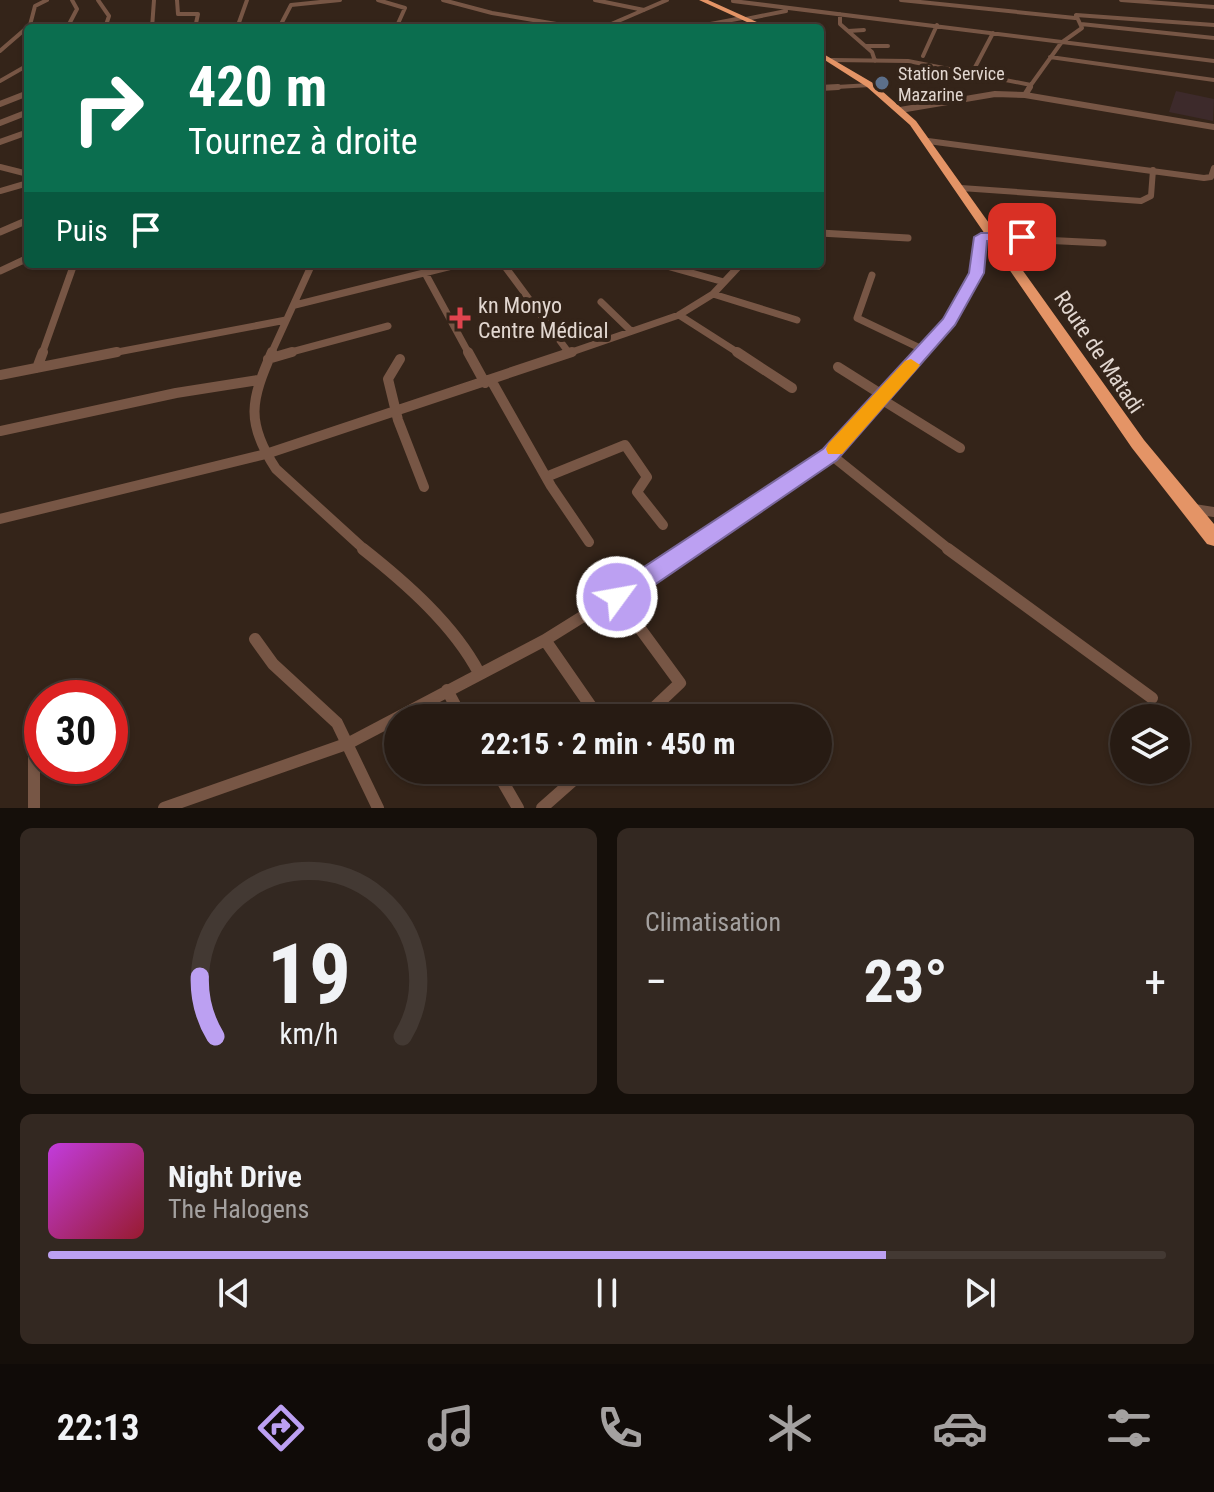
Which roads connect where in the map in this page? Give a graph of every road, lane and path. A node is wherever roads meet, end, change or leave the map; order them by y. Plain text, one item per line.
1 (47, 0) edge
2 (72, 0) edge
3 (98, 0) edge
4 (154, 0) edge
5 (177, 0) edge
6 (247, 0) edge
7 (340, 0) edge
8 (378, 0) edge
9 (445, 0) edge
10 (595, 0) edge
11 (667, 0) edge
12 (702, 0) edge
13 (901, 0) edge
14 (1121, 0) edge
15 (735, 1) edge
16 (713, 5) junction
17 (949, 6) junction
18 (1214, 7) edge
19 (796, 9) junction
20 (644, 10) junction
21 (840, 14) junction
22 (744, 18) junction
23 (1075, 18) junction
24 (30, 24) edge
25 (69, 24) edge
26 (106, 24) edge
27 (152, 24) edge
28 (196, 24) edge
29 (238, 24) edge
30 (281, 24) edge
31 (398, 24) edge
32 (557, 24) edge
33 (611, 24) edge
34 (711, 24) edge
35 (757, 24) edge
36 (1081, 24) junction
37 (1214, 25) edge
38 (939, 26) junction
39 (24, 30) edge
40 (864, 30) dead end
41 (848, 31) junction
42 (993, 33) junction
43 (1214, 38) edge
44 (1061, 43) junction
45 (865, 46) junction
46 (888, 46) dead end
47 (0, 51) edge
48 (923, 56) dead end
49 (826, 57) edge
50 (1050, 57) junction
51 (875, 61) junction
52 (1214, 61) edge
53 (24, 67) edge
54 (972, 73) junction
55 (1214, 80) edge
56 (0, 81) edge
57 (869, 84) junction
58 (1031, 85) junction
59 (824, 87) edge
60 (24, 95) edge
61 (1025, 95) junction
62 (0, 104) edge
63 (900, 110) junction
64 (24, 114) edge
65 (0, 123) edge
66 (1214, 127) edge
67 (24, 133) edge
68 (928, 141) junction
69 (0, 142) edge
70 (24, 166) edge
71 (0, 167) edge
72 (1214, 168) edge
73 (16, 169) junction
74 (1153, 170) junction
75 (24, 172) edge
76 (24, 184) edge
77 (961, 188) junction
78 (0, 191) edge
79 (24, 222) edge
80 (0, 232) edge
81 (824, 233) edge
82 (995, 235) junction
83 (908, 238) dead end
84 (1103, 243) dead end
85 (24, 260) edge
86 (73, 268) edge
87 (310, 268) edge
88 (444, 268) edge
89 (506, 268) edge
90 (674, 268) edge
91 (737, 268) edge
92 (0, 271) edge
93 (425, 273) junction
94 (872, 275) dead end
95 (724, 282) junction
96 (713, 294) junction
97 (601, 302) dead end
98 (295, 305) junction
99 (679, 315) junction
100 (286, 320) junction
101 (797, 320) dead end
102 (388, 326) dead end
103 (631, 331) junction
104 (924, 350) junction
105 (569, 353) junction
106 (268, 359) junction
107 (400, 359) dead end
108 (838, 367) dead end
109 (37, 368) junction
110 (0, 375) edge
111 (258, 380) junction
112 (488, 381) junction
113 (792, 388) dead end
114 (882, 398) junction
115 (397, 410) junction
116 (0, 431) edge
117 (960, 448) dead end
118 (266, 454) junction
119 (830, 454) junction
120 (546, 477) junction
121 (424, 487) dead end
122 (1188, 508) junction
123 (1214, 512) edge
124 (0, 519) edge
125 (663, 525) dead end
126 (1214, 538) edge
127 (589, 542) dead end
128 (617, 597) junction
129 (255, 639) dead end
130 (545, 640) junction
131 (479, 673) junction
132 (447, 690) junction
133 (1152, 698) dead end
134 (454, 704) edge
135 (589, 704) edge
136 (658, 704) edge
137 (349, 743) junction
138 (34, 784) edge
139 (504, 784) edge
140 (569, 784) edge
141 (34, 808) edge
142 (164, 808) edge
143 (378, 808) edge
144 (518, 808) edge
145 (542, 808) edge

1 - 24 street
2 - 25 street
3 - 26 street
4 - 27 street
5 - 28 street
6 - 29 street
7 - 30 street
8 - 31 street
9 - 32 street
10 - 20 street
11 - 20 street
12 - 16 highway
13 - 17 street
14 - 18 street
15 - 16 street
15 - 19 street
16 - 22 highway
17 - 23 street
17 - 38 street
19 - 21 street
19 - 22 street
20 - 33 street
21 - 38 street
21 - 41 street
22 - 34 street
22 - 35 highway
23 - 36 street
23 - 37 street
36 - 43 street
36 - 44 street
38 - 42 street
38 - 48 street
39 - 47 street
40 - 41 street
41 - 45 street
42 - 44 street
42 - 54 street
44 - 50 street
44 - 52 street
45 - 46 street
45 - 51 street
49 - 51 street
49 - 57 highway, Route de Matadi
50 - 55 street
50 - 58 street
51 - 54 street
53 - 56 street
54 - 58 street
57 - 59 street
57 - 63 highway, Route de Matadi
58 - 61 street
60 - 62 street
61 - 63 street
61 - 66 street
63 - 68 highway, Route de Matadi
64 - 65 street
67 - 69 street
68 - 74 street
68 - 77 highway, Route de Matadi
70 - 73 street
71 - 73 street
72 - 74 street
73 - 75 street
74 - 77 street
76 - 78 street
77 - 82 highway, Route de Matadi
79 - 80 street
81 - 83 street
82 - 84 street
82 - 104 street
82 - 122 highway, Route de Matadi
85 - 92 street
86 - 109 street
87 - 98 street
88 - 93 street
89 - 105 street
90 - 95 street
91 - 95 street
93 - 98 street
93 - 112 street
94 - 104 street
95 - 96 street
96 - 99 street
96 - 101 street
97 - 103 street
98 - 100 street
99 - 103 street
99 - 113 street
100 - 106 street
100 - 109 street
102 - 106 street
103 - 105 street
104 - 114 street
105 - 112 street
106 - 111 street
107 - 115 street
108 - 114 street
109 - 110 street
111 - 116 street
111 - 118 street
112 - 115 street
112 - 120 street
114 - 117 street
114 - 119 street
115 - 118 street
115 - 121 street
118 - 124 street
118 - 131 street
119 - 128 street
119 - 133 street
120 - 125 street
120 - 127 street
122 - 123 street
122 - 126 highway, Route de Matadi
128 - 130 street
128 - 136 street
129 - 137 street
130 - 131 street
130 - 135 street
131 - 132 street
132 - 134 street
132 - 137 street
137 - 142 street
137 - 143 street
138 - 141 street
139 - 144 street
140 - 145 street

